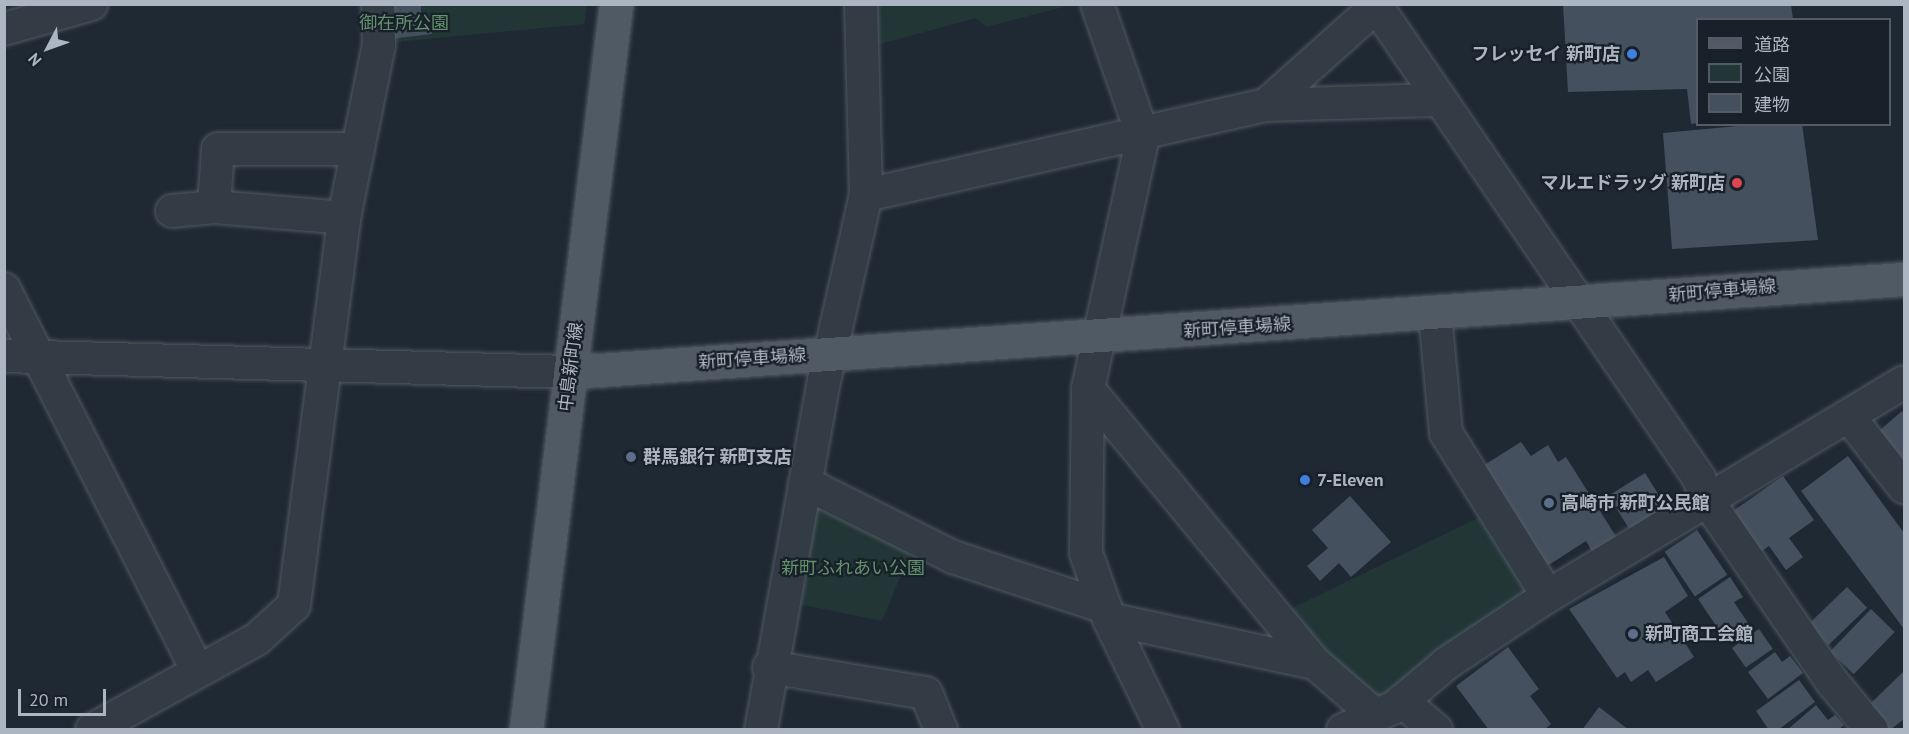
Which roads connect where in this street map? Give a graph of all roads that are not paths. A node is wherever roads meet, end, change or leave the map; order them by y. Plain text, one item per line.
1 (92, 4) edge
2 (378, 4) edge
3 (616, 4) edge
4 (861, 4) edge
5 (1097, 4) edge
6 (1377, 5) edge
7 (4, 29) edge
8 (1437, 100) junction
9 (1266, 105) junction
10 (1143, 136) junction
11 (358, 149) junction
12 (866, 195) junction
13 (214, 207) junction
14 (172, 211) dead end
15 (344, 218) junction
16 (1905, 279) edge
17 (4, 289) edge
18 (1580, 303) junction
19 (1435, 314) junction
20 (1103, 338) junction
21 (830, 354) junction
22 (4, 356) edge
23 (38, 358) junction
24 (326, 368) junction
25 (570, 372) junction
26 (1905, 382) edge
27 (1088, 389) junction
28 (1850, 418) junction
29 (805, 483) junction
30 (1905, 487) edge
31 (1707, 500) junction
32 (1548, 596) junction
33 (1107, 613) junction
34 (1315, 663) junction
35 (769, 667) junction
36 (197, 670) junction
37 (1389, 708) junction
38 (92, 729) edge
39 (526, 729) edge
40 (761, 729) edge
41 (941, 729) edge
42 (1162, 729) edge
43 (1343, 729) edge
44 (1436, 729) edge
45 (1872, 729) edge

1 - 7 street
2 - 11 street
3 - 25 main road, 中島新町線
4 - 12 street
5 - 10 street
6 - 8 street
6 - 9 street
8 - 9 street
8 - 18 street
9 - 10 street
10 - 12 street
10 - 20 street
11 - 13 street
11 - 15 street
12 - 21 street
13 - 14 street
13 - 15 street
15 - 24 street
16 - 18 main road, 新町停車場線
17 - 23 street
18 - 19 main road, 新町停車場線
18 - 31 street
19 - 20 main road, 新町停車場線
19 - 32 street
20 - 21 main road, 新町停車場線
20 - 27 street
21 - 25 main road, 新町停車場線
21 - 29 street
22 - 23 street
23 - 24 street
23 - 36 street
24 - 25 street
24 - 36 street
25 - 39 main road, 中島新町線
26 - 28 street
27 - 33 street
27 - 34 street
28 - 30 street
28 - 31 street
29 - 33 street
29 - 35 street
31 - 32 street
31 - 45 street
32 - 37 street
33 - 34 street
33 - 42 street
34 - 37 street
35 - 40 street
35 - 41 street
36 - 38 street
37 - 43 street
37 - 44 street

